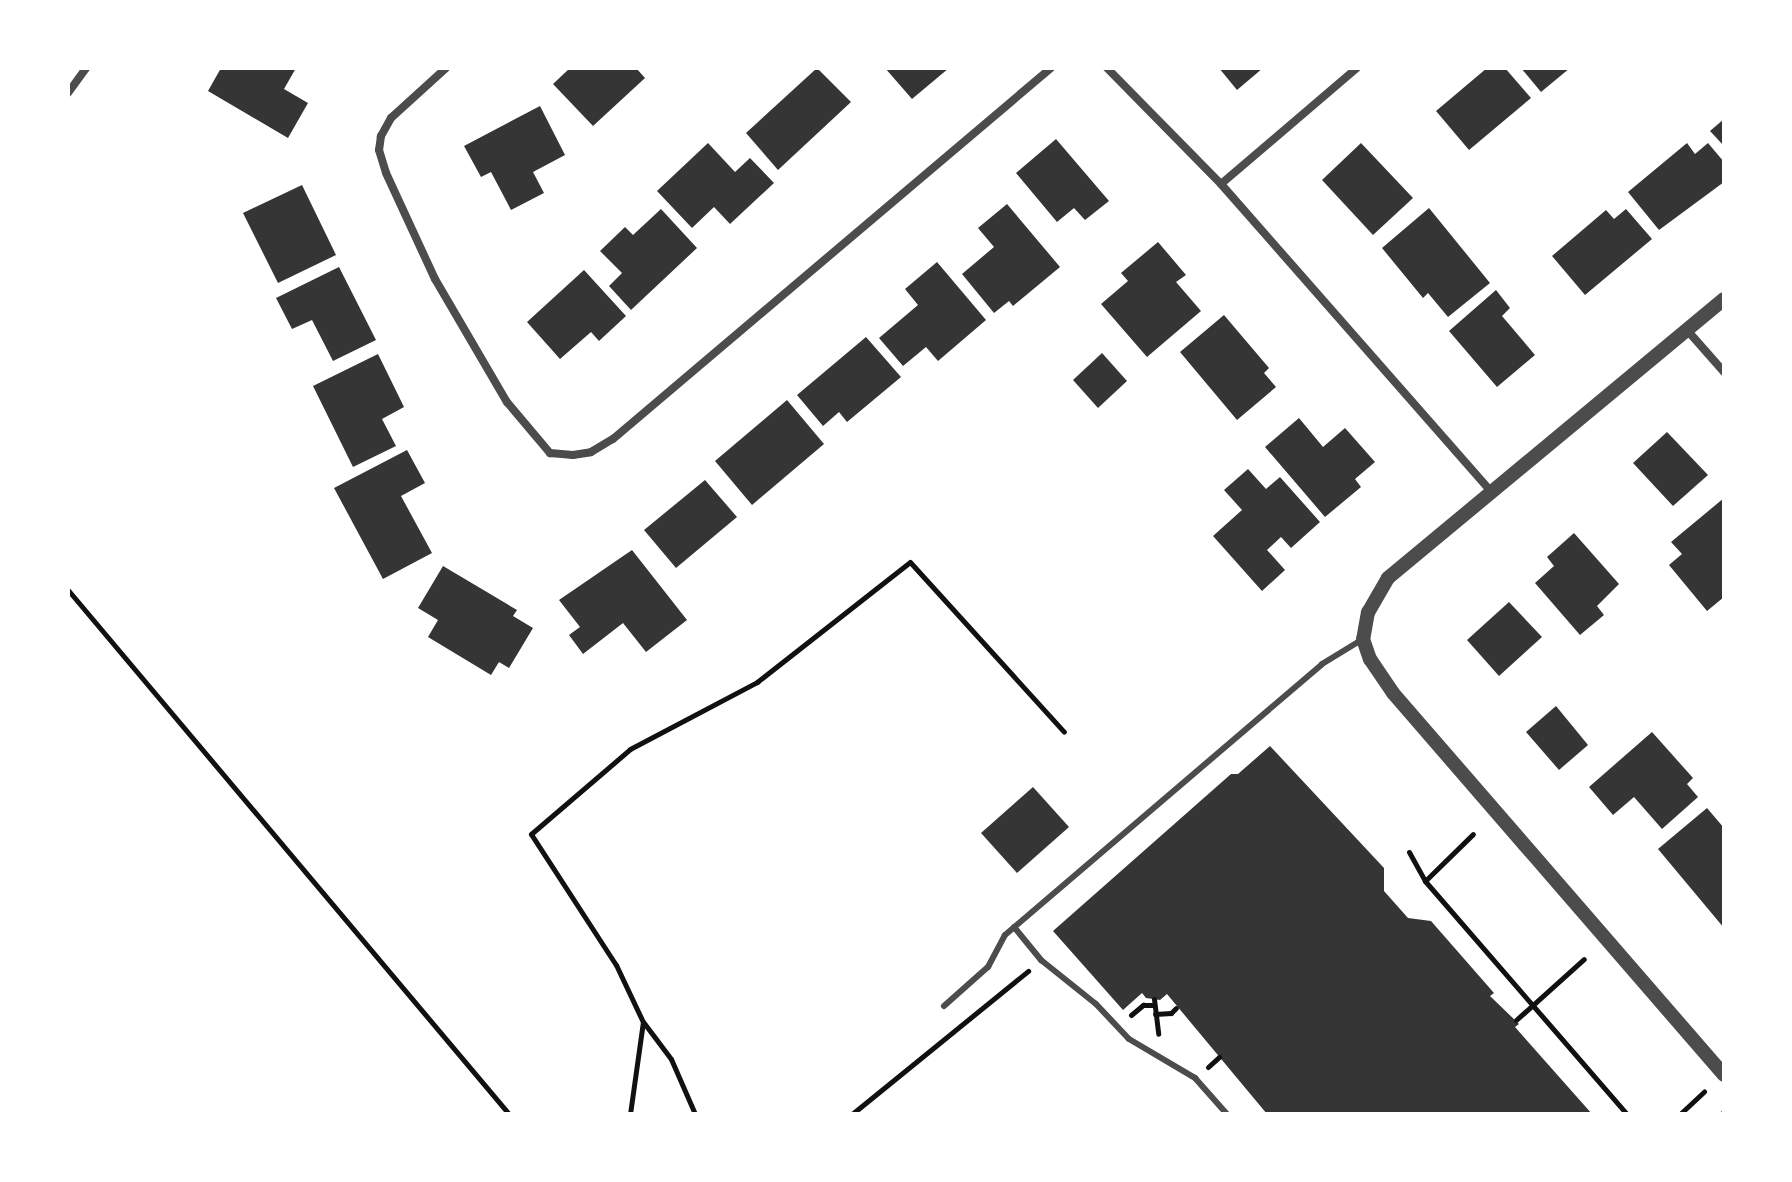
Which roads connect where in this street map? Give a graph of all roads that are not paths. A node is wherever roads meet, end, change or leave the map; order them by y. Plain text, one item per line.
1 (86, 68) edge
2 (446, 68) edge
3 (1051, 68) edge
4 (1107, 68) edge
5 (1357, 68) edge
6 (68, 93) edge
7 (1221, 184) junction
8 (1724, 299) edge
9 (1687, 330) junction
10 (1724, 372) edge
11 (1493, 494) junction
12 (1363, 639) junction
13 (1014, 927) junction
14 (944, 1006) dead end
15 (1724, 1075) edge
16 (1227, 1114) edge

1 - 6 street
2 - 3 street
4 - 7 street
5 - 7 street
7 - 11 street
8 - 9 street
9 - 10 street
9 - 11 street
11 - 12 street
12 - 13 lane
12 - 15 street
13 - 14 lane
13 - 16 lane

